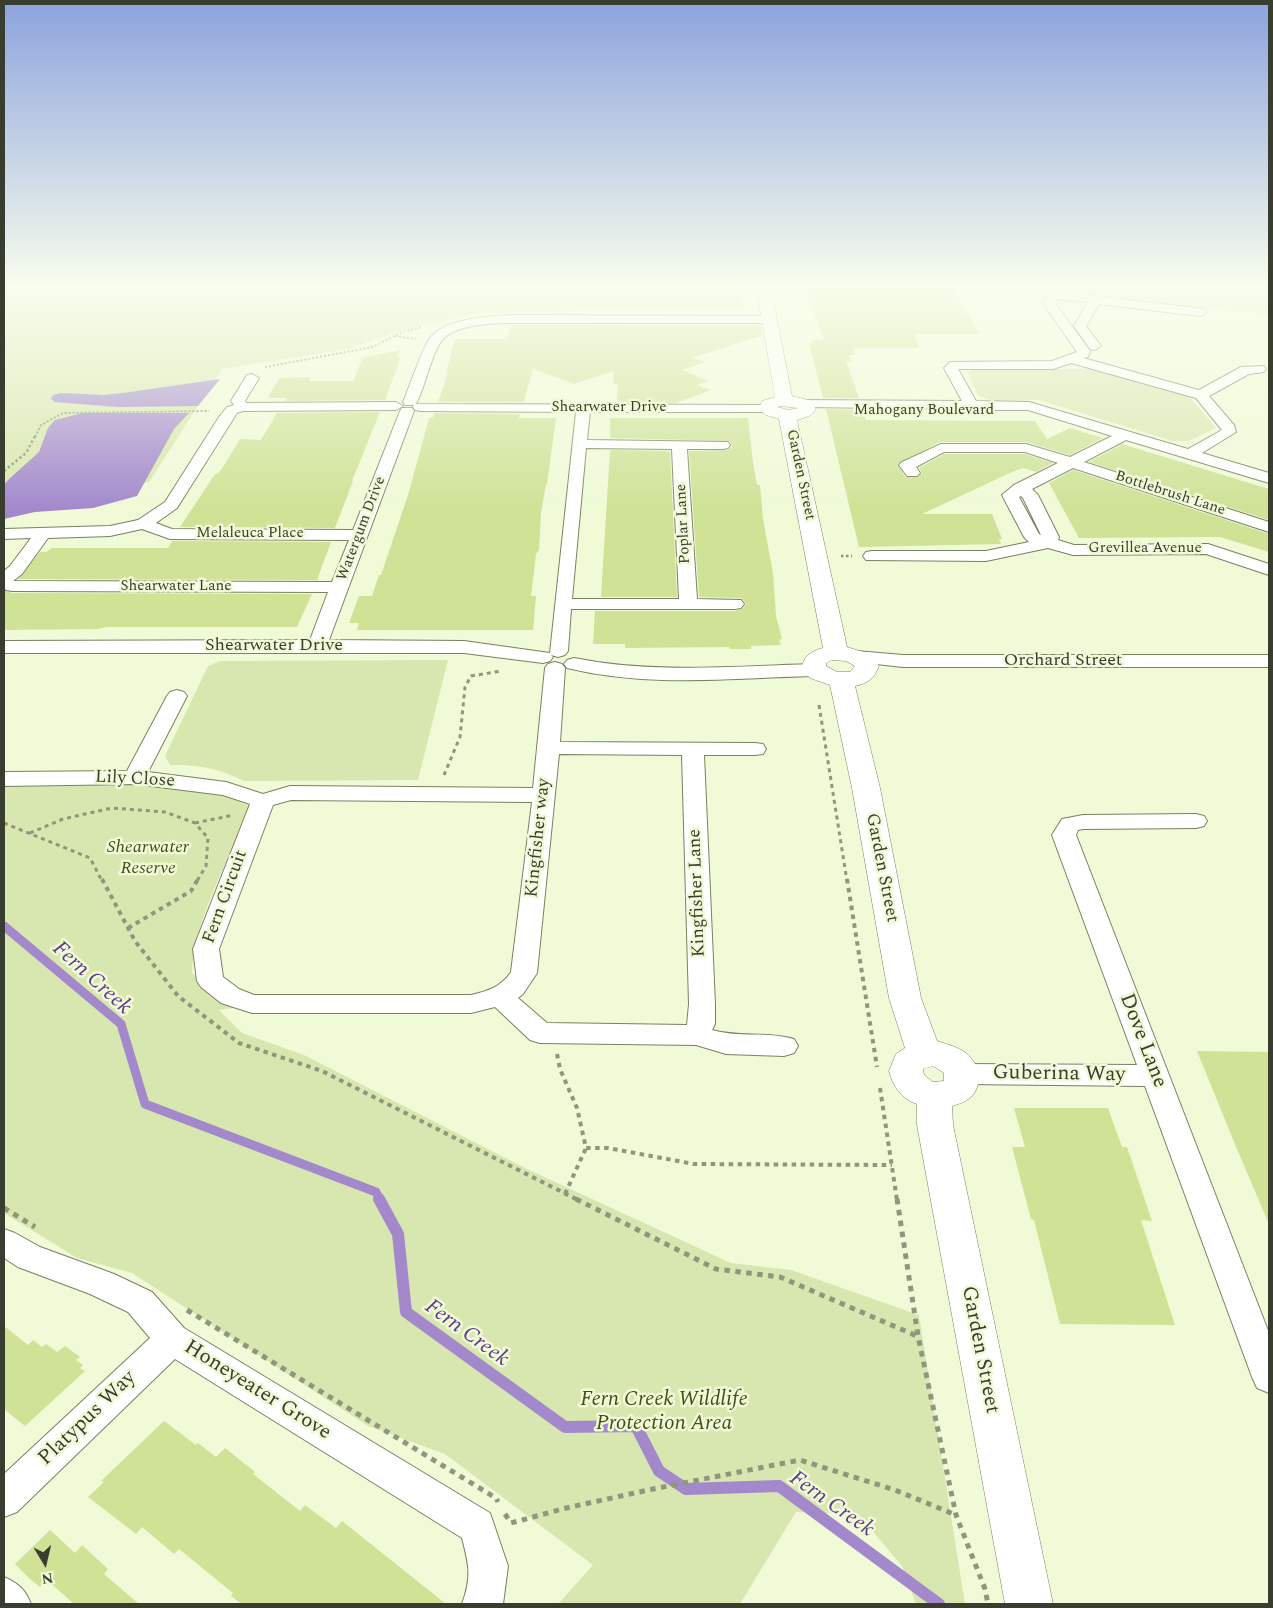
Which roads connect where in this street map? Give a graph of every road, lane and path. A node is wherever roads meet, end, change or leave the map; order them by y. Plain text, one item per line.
1 (312, 360) edge
2 (427, 360) edge
3 (781, 360) edge
4 (1065, 360) edge
5 (1097, 360) edge
6 (1259, 369) dead end
7 (256, 373) joint
8 (1201, 394) junction
9 (213, 404) dead end
10 (242, 407) junction
11 (408, 407) junction
12 (583, 408) junction
13 (767, 408) joint
14 (794, 408) junction
15 (973, 408) junction
16 (208, 411) junction
17 (203, 419) dead end
18 (1126, 434) junction
19 (581, 444) junction
20 (679, 445) junction
21 (723, 445) dead end
22 (1190, 454) junction
23 (1071, 462) junction
24 (4, 471) edge
25 (912, 474) dead end
26 (1269, 478) edge
27 (143, 524) junction
28 (1269, 527) edge
29 (4, 534) edge
30 (43, 534) junction
31 (359, 535) junction
32 (1047, 543) junction
33 (839, 547) dead end
34 (872, 556) dead end
35 (843, 565) dead end
36 (1269, 570) edge
37 (6, 583) edge
38 (340, 587) junction
39 (564, 604) junction
40 (688, 604) junction
41 (735, 604) dead end
42 (317, 646) junction
43 (4, 647) edge
44 (555, 661) junction
45 (1269, 661) edge
46 (843, 667) junction
47 (1269, 670) edge
48 (177, 696) dead end
49 (549, 748) junction
50 (755, 749) dead end
51 (693, 750) junction
52 (135, 777) junction
53 (4, 779) edge
54 (436, 795) junction
55 (543, 795) junction
56 (260, 807) junction
57 (1196, 820) dead end
58 (4, 823) edge
59 (195, 823) junction
60 (30, 833) junction
61 (128, 928) junction
62 (500, 997) junction
63 (552, 1033) junction
64 (696, 1035) junction
65 (784, 1046) dead end
66 (1155, 1076) junction
67 (948, 1085) junction
68 (586, 1148) junction
69 (892, 1165) dead end
70 (565, 1194) junction
71 (4, 1208) edge
72 (44, 1233) dead end
73 (4, 1242) edge
74 (176, 1322) junction
75 (918, 1336) dead end
76 (1269, 1377) edge
77 (4, 1499) edge
78 (4, 1597) edge
79 (11, 1604) edge
80 (482, 1604) edge
81 (988, 1604) edge
82 (1029, 1604) edge

1 - 7 path
2 - 11 street, Watergum Drive
3 - 14 street, Garden Street
4 - 15 street
5 - 8 street
6 - 8 street
7 - 10 street
8 - 22 street
9 - 16 path
10 - 11 street, Shearwater Drive
10 - 27 street
11 - 12 street, Shearwater Drive
11 - 31 street, Watergum Drive
12 - 13 street, Shearwater Drive
12 - 19 street, Kingfisher way
13 - 14 street
14 - 15 street, Mahogany Boulevard
14 - 46 street, Garden Street
15 - 18 street, Mahogany Boulevard
16 - 17 path
16 - 24 path
18 - 22 street, Mahogany Boulevard
18 - 23 street, Grevillea Avenue
19 - 20 street
19 - 39 street, Kingfisher way
20 - 21 street
20 - 40 street, Poplar Lane
22 - 26 street, Mahogany Boulevard
23 - 25 street, Bottlebrush Lane
23 - 28 street, Bottlebrush Lane
23 - 32 street, Grevillea Avenue
27 - 30 street
27 - 31 street, Melaleuca Place
29 - 30 street
30 - 37 street, Shearwater Lane
31 - 38 street, Watergum Drive
32 - 34 street
32 - 36 street, Grevillea Avenue
33 - 35 path
37 - 38 street, Shearwater Lane
38 - 42 street, Watergum Drive
39 - 40 street
39 - 44 street, Kingfisher way
40 - 41 street
42 - 43 street, Shearwater Drive
42 - 44 street, Shearwater Drive
44 - 46 street, Shearwater Drive
44 - 49 street, Kingfisher way
44 - 54 path
45 - 46 street, Orchard Street
46 - 47 street, Orchard Street
46 - 67 street, Garden Street
48 - 52 street
49 - 51 street
49 - 55 street, Kingfisher way
50 - 51 street
51 - 64 street, Kingfisher Lane
52 - 53 street, Lily Close
52 - 56 street, Lily Close
54 - 55 street
54 - 56 street
55 - 62 street, Kingfisher way
56 - 59 path
56 - 62 street, Fern Circuit
57 - 66 street, Dove Lane
58 - 60 path
59 - 60 path
59 - 61 path
60 - 61 path
61 - 70 path
62 - 63 street
63 - 64 street
63 - 68 path
64 - 65 street
66 - 67 street, Guberina Way
66 - 76 street, Dove Lane
67 - 82 street, Garden Street
68 - 69 path
68 - 70 path
70 - 75 path
71 - 72 path
73 - 74 street, Honeyeater Grove
74 - 77 street, Platypus Way
74 - 80 street, Honeyeater Grove
74 - 81 path
78 - 79 street

